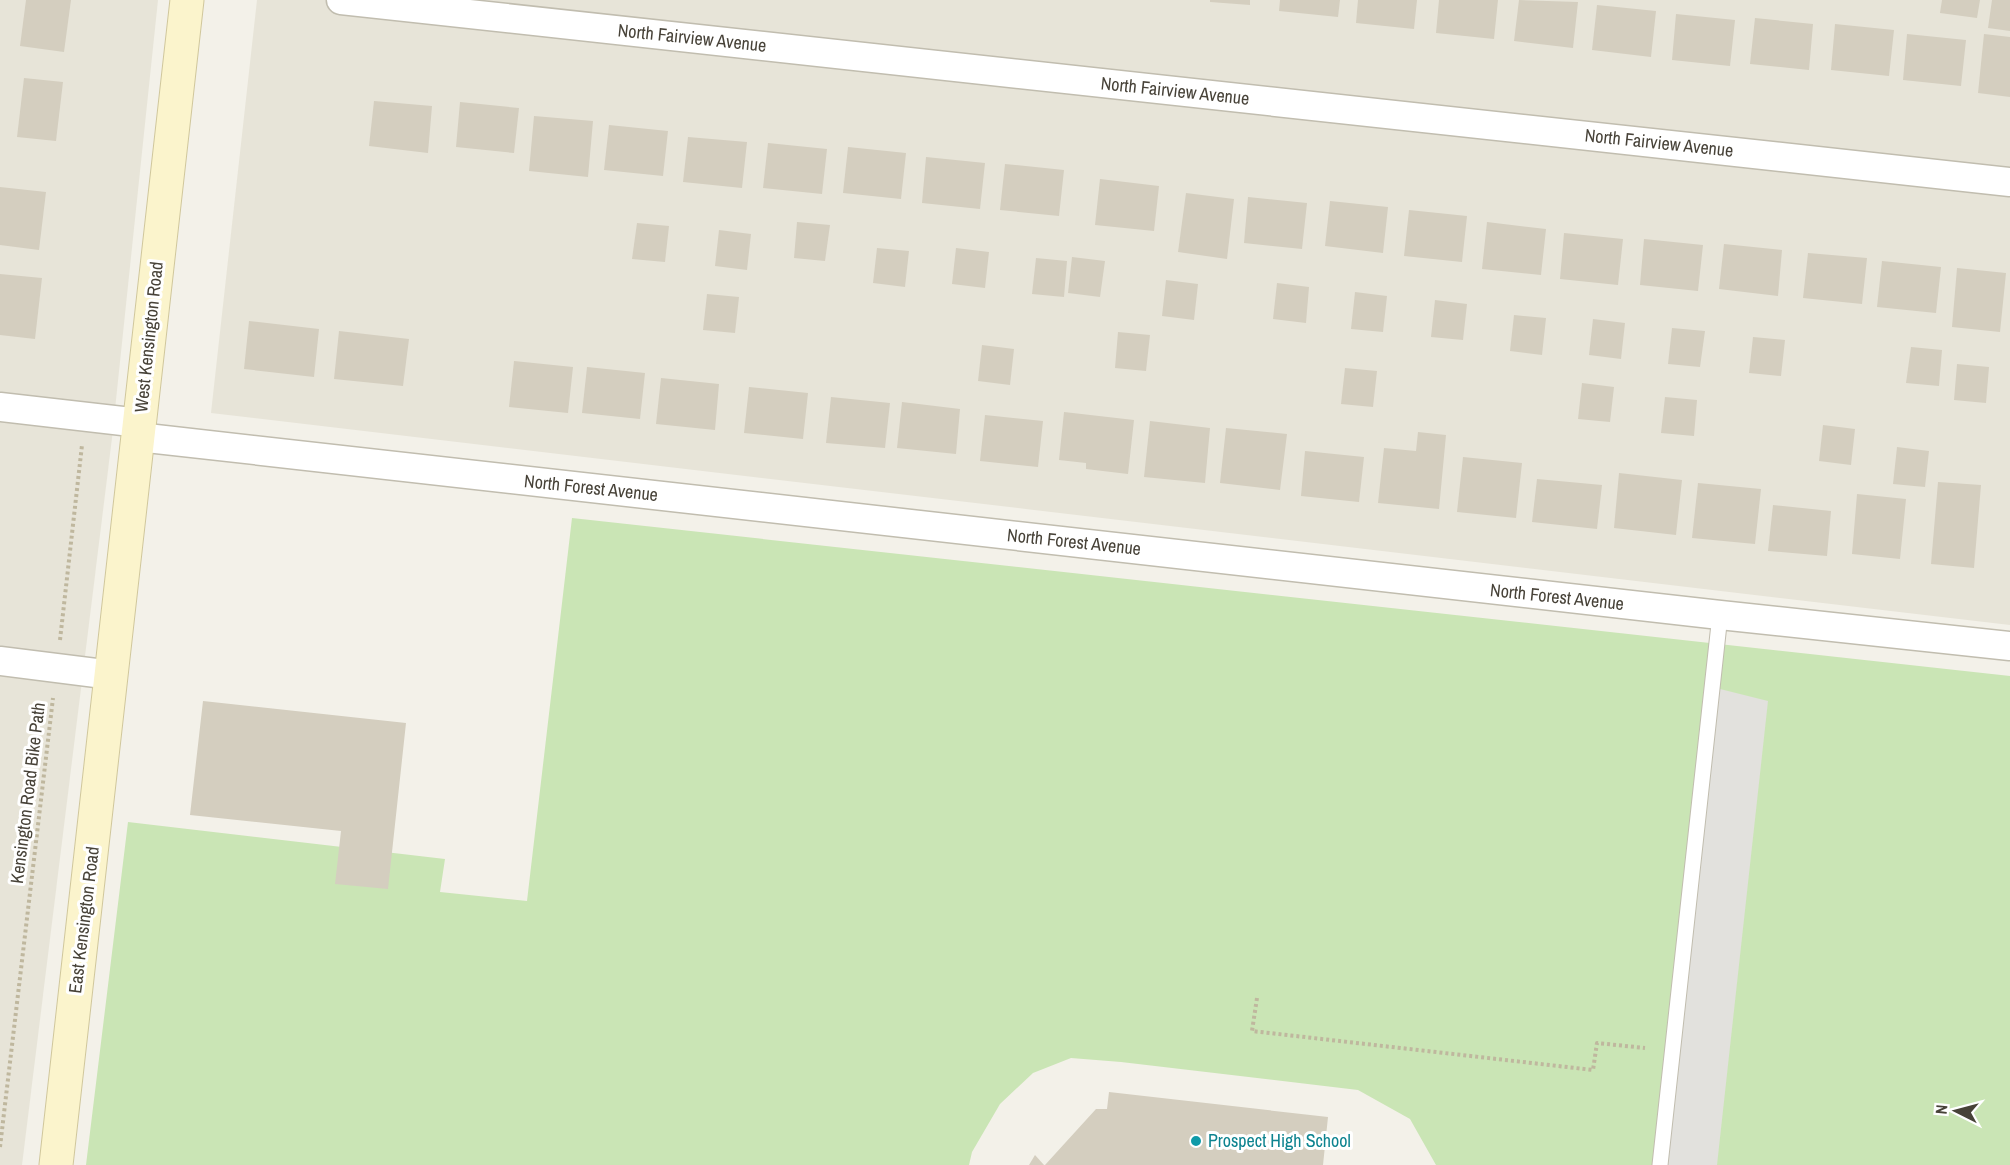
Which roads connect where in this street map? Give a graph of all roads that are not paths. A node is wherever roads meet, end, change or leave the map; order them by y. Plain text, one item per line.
1 (187, 0) edge
2 (341, 0) edge
3 (2010, 182) edge
4 (0, 407) edge
5 (139, 430) junction
6 (1720, 615) junction
7 (2010, 645) edge
8 (0, 661) edge
9 (112, 675) junction
10 (56, 1165) edge
11 (1660, 1165) edge

1 - 5 main road, West Kensington Road
2 - 3 street, North Fairview Avenue
4 - 5 street, North Forest Avenue
5 - 6 street, North Forest Avenue
5 - 9 main road, West Kensington Road
6 - 7 street, North Forest Avenue
6 - 11 lane
8 - 9 street
9 - 10 main road, East Kensington Road

